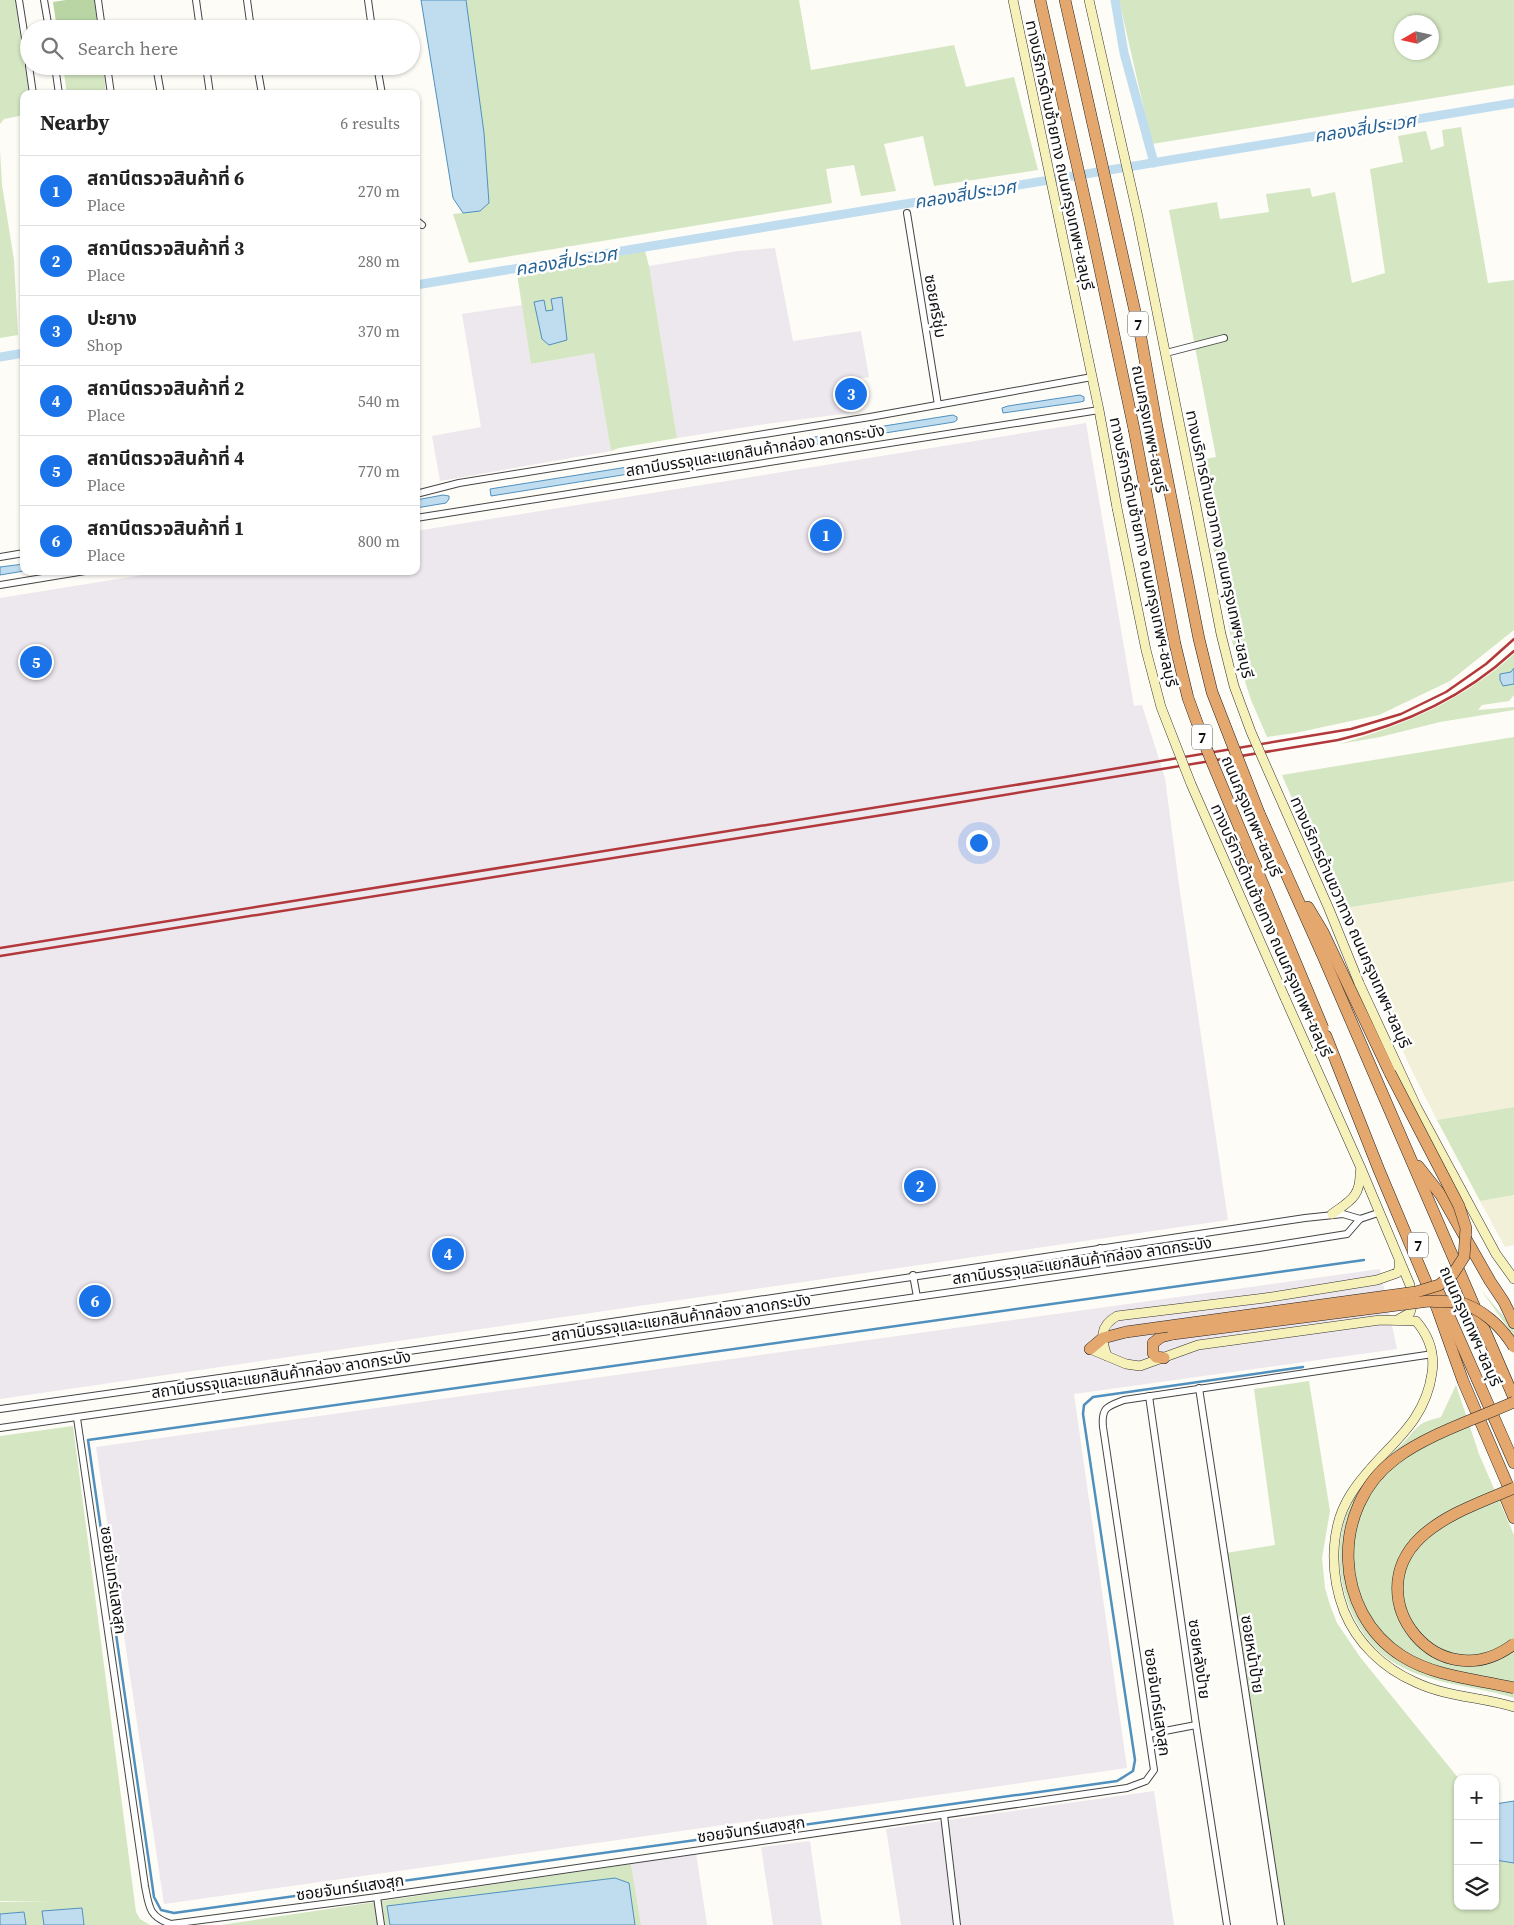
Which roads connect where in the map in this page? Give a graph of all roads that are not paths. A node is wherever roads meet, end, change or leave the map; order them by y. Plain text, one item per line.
1 (19, 0) edge
2 (44, 0) edge
3 (98, 0) edge
4 (196, 0) edge
5 (247, 0) edge
6 (368, 0) edge
7 (1012, 0) edge
8 (1040, 0) edge
9 (1065, 0) edge
10 (1088, 0) edge
11 (22, 20) edge
12 (47, 20) edge
13 (101, 20) edge
14 (199, 20) edge
15 (250, 20) edge
16 (371, 20) edge
17 (30, 75) edge
18 (56, 75) edge
19 (108, 75) edge
20 (158, 75) edge
21 (207, 75) edge
22 (259, 75) edge
23 (379, 75) edge
24 (32, 90) edge
25 (58, 90) edge
26 (110, 90) edge
27 (160, 90) edge
28 (209, 90) edge
29 (261, 90) edge
30 (381, 90) edge
31 (907, 213) dead end
32 (1224, 338) dead end
33 (1166, 353) junction
34 (1092, 377) junction
35 (938, 404) junction
36 (1099, 410) junction
37 (420, 493) edge
38 (420, 517) edge
39 (20, 554) edge
40 (0, 557) edge
41 (61, 575) edge
42 (0, 585) edge
43 (1282, 865) junction
44 (1324, 1032) junction
45 (1407, 1152) junction
46 (1360, 1166) junction
47 (1378, 1213) junction
48 (1332, 1214) junction
49 (1360, 1219) junction
50 (1100, 1248) junction
51 (1398, 1256) junction
52 (1104, 1270) junction
53 (913, 1275) junction
54 (1514, 1279) edge
55 (917, 1297) junction
56 (1504, 1302) junction
57 (1514, 1312) edge
58 (1398, 1319) junction
59 (1514, 1323) edge
60 (1103, 1338) junction
61 (1514, 1347) edge
62 (1090, 1349) joint
63 (1433, 1354) junction
64 (1107, 1356) junction
65 (1164, 1358) junction
66 (1199, 1388) junction
67 (1149, 1396) junction
68 (1514, 1398) edge
69 (1470, 1401) junction
70 (1514, 1402) edge
71 (0, 1410) edge
72 (77, 1418) junction
73 (0, 1428) edge
74 (1514, 1463) edge
75 (1514, 1488) edge
76 (1514, 1500) edge
77 (1514, 1518) edge
78 (1514, 1644) edge
79 (1514, 1688) edge
80 (1514, 1707) edge
81 (1196, 1725) junction
82 (1149, 1734) junction
83 (944, 1815) junction
84 (377, 1897) junction
85 (381, 1925) edge
86 (958, 1925) edge
87 (1227, 1925) edge
88 (1281, 1925) edge

1 - 11 street
2 - 12 street
3 - 13 street
4 - 14 street
5 - 15 street
6 - 16 street
7 - 34 main road, ทางบริการด้านซ้ายทาง ถนนกรุงเทพฯ-ชลบุรี
8 - 44 highway, ถนนกรุงเทพฯ-ชลบุรี / 7, bridge
9 - 43 highway, ถนนกรุงเทพฯ-ชลบุรี / 7, bridge
10 - 33 main road, ทางบริการด้านขวาทาง ถนนกรุงเทพฯ-ชลบุรี
17 - 24 street
18 - 25 street
19 - 26 street
20 - 27 street
21 - 28 street
22 - 29 street
23 - 30 street
31 - 35 street, ซอยศรีชุ่ม
32 - 33 street
33 - 54 main road, ทางบริการด้านขวาทาง ถนนกรุงเทพฯ-ชลบุรี, bridge
34 - 35 street, สถานีบรรจุและแยกสินค้ากล่อง ลาดกระบัง
34 - 36 main road, ทางบริการด้านซ้ายทาง ถนนกรุงเทพฯ-ชลบุรี
35 - 37 street, สถานีบรรจุและแยกสินค้ากล่อง ลาดกระบัง
36 - 38 street, สถานีบรรจุและแยกสินค้ากล่อง ลาดกระบัง
36 - 46 main road, ทางบริการด้านซ้ายทาง ถนนกรุงเทพฯ-ชลบุรี, bridge
39 - 40 street
41 - 42 street
43 - 45 highway, ถนนกรุงเทพฯ-ชลบุรี / 7
43 - 60 highway, bridge
44 - 69 highway
44 - 74 highway, ถนนกรุงเทพฯ-ชลบุรี / 7
45 - 56 highway
45 - 68 highway, ถนนกรุงเทพฯ-ชลบุรี / 7
46 - 47 main road, ทางบริการด้านซ้ายทาง ถนนกรุงเทพฯ-ชลบุรี
46 - 48 main road
47 - 49 street
47 - 51 main road, ทางบริการด้านซ้ายทาง ถนนกรุงเทพฯ-ชลบุรี
48 - 49 street, สถานีบรรจุและแยกสินค้ากล่อง ลาดกระบัง
48 - 50 street, สถานีบรรจุและแยกสินค้ากล่อง ลาดกระบัง
49 - 52 street, สถานีบรรจุและแยกสินค้ากล่อง ลาดกระบัง
50 - 52 street
50 - 53 street, สถานีบรรจุและแยกสินค้ากล่อง ลาดกระบัง
51 - 58 main road, ทางบริการด้านซ้ายทาง ถนนกรุงเทพฯ-ชลบุรี
51 - 60 main road
52 - 55 street, สถานีบรรจุและแยกสินค้ากล่อง ลาดกระบัง
53 - 55 street
53 - 71 street, สถานีบรรจุและแยกสินค้ากล่อง ลาดกระบัง
55 - 72 street, สถานีบรรจุและแยกสินค้ากล่อง ลาดกระบัง
56 - 57 highway
56 - 59 highway
58 - 63 main road
58 - 65 main road
60 - 62 highway
60 - 64 main road
61 - 65 highway, bridge
62 - 64 main road
63 - 66 street, ซอยจันทร์แสงสุก
63 - 80 main road
64 - 65 main road
66 - 67 street, ซอยจันทร์แสงสุก
66 - 88 street, ซอยหน้าป้าย
67 - 81 street, ซอยหลังป้าย
67 - 82 street, ซอยจันทร์แสงสุก
69 - 76 highway
69 - 77 highway
70 - 79 highway, bridge
72 - 73 street, สถานีบรรจุและแยกสินค้ากล่อง ลาดกระบัง
72 - 84 street, ซอยจันทร์แสงสุก
75 - 78 highway, bridge
81 - 82 street
81 - 87 street, ซอยหลังป้าย
82 - 83 street, ซอยจันทร์แสงสุก
83 - 84 street, ซอยจันทร์แสงสุก
83 - 86 street
84 - 85 street

